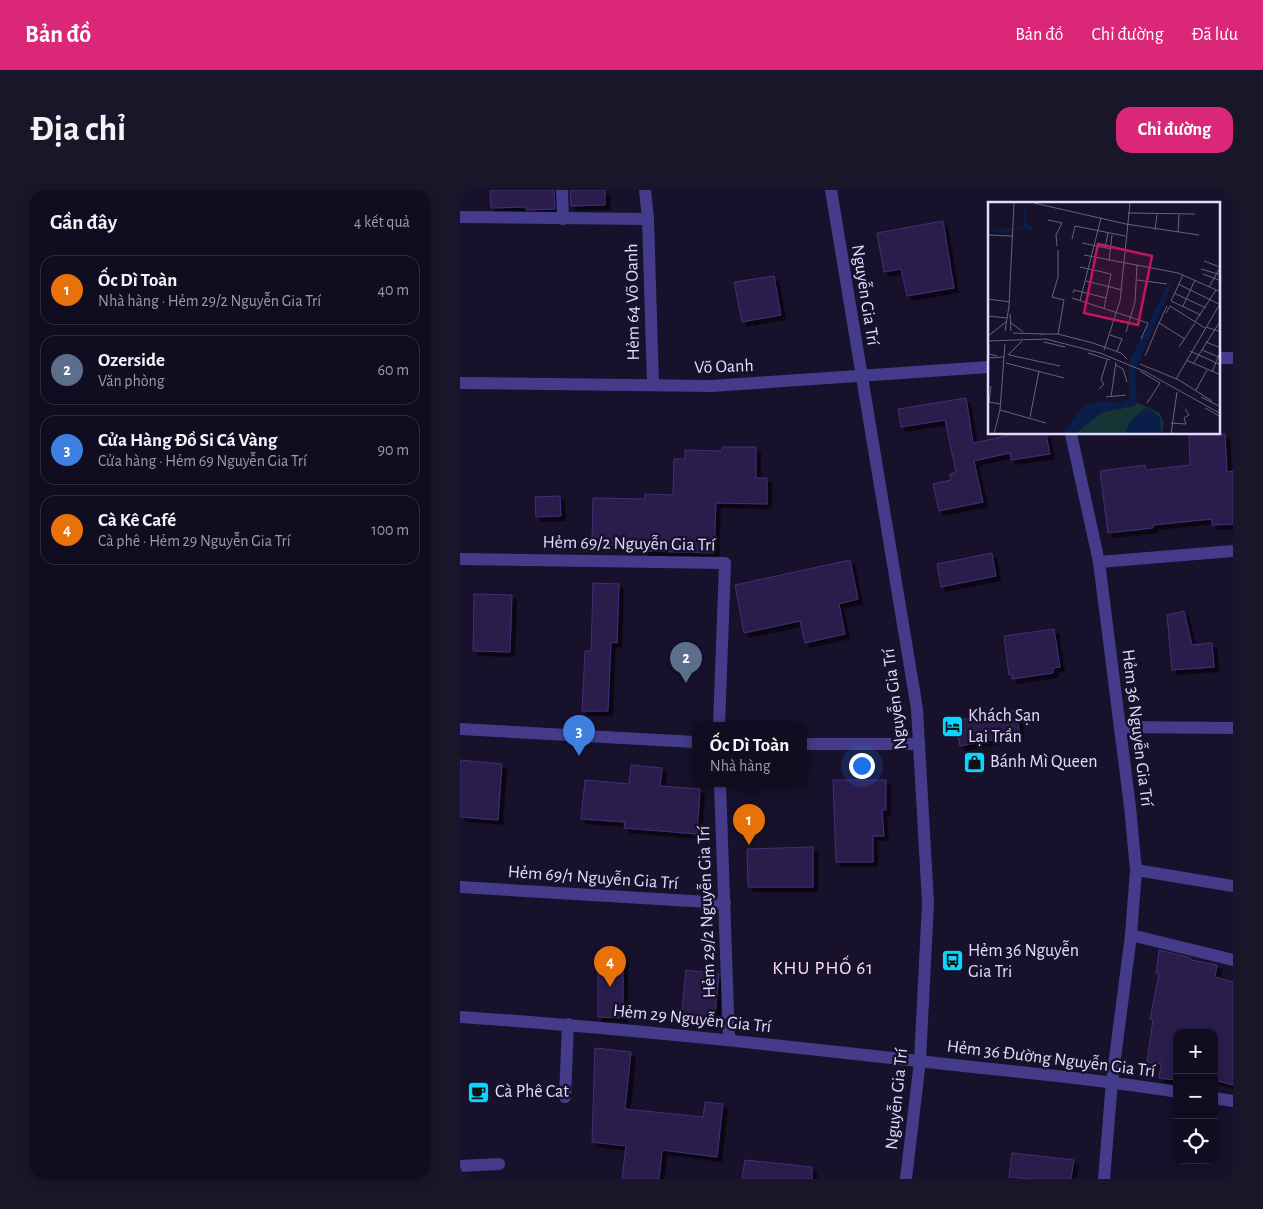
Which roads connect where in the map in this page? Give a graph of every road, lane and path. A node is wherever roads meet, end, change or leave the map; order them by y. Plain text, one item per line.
1 (562, 190) edge
2 (645, 190) edge
3 (831, 190) edge
4 (460, 217) edge
5 (563, 219) junction
6 (648, 219) junction
7 (1220, 358) edge
8 (1233, 358) edge
9 (988, 367) edge
10 (861, 376) junction
11 (460, 383) edge
12 (653, 385) junction
13 (1071, 435) edge
14 (1233, 551) edge
15 (460, 558) edge
16 (1098, 562) junction
17 (719, 722) edge
18 (1120, 727) junction
19 (1233, 728) edge
20 (460, 729) edge
21 (692, 742) edge
22 (807, 744) edge
23 (919, 744) junction
24 (720, 787) edge
25 (1136, 870) junction
26 (1233, 884) edge
27 (460, 887) edge
28 (725, 903) junction
29 (1131, 935) junction
30 (1233, 960) edge
31 (460, 1017) edge
32 (568, 1024) junction
33 (729, 1040) junction
34 (920, 1061) junction
35 (1112, 1081) junction
36 (1173, 1091) edge
37 (565, 1097) dead end
38 (1218, 1099) edge
39 (1233, 1101) edge
40 (499, 1164) dead end
41 (460, 1166) edge
42 (906, 1179) edge
43 (1104, 1179) edge

1 - 5 street
2 - 6 street, Hẻm 64 Võ Oanh
3 - 10 street, Nguyễn Gia Trí
4 - 5 street, Hẻm 64 Võ Oanh
5 - 6 street, Hẻm 64 Võ Oanh
6 - 12 street, Hẻm 64 Võ Oanh
7 - 8 street
9 - 10 street, Võ Oanh
10 - 12 street, Võ Oanh
10 - 23 street, Nguyễn Gia Trí
11 - 12 street, Võ Oanh
13 - 16 street, Hẻm 36 Nguyễn Gia Trí
14 - 16 street
15 - 17 street, Hẻm 69/2 Nguyễn Gia Trí
16 - 18 street, Hẻm 36 Nguyễn Gia Trí
18 - 19 street
18 - 25 street, Hẻm 36 Nguyễn Gia Trí
20 - 21 street
22 - 23 street
23 - 34 street, Nguyễn Gia Trí
24 - 28 street, Hẻm 29/2 Nguyễn Gia Trí
25 - 26 street
25 - 29 street, Hẻm 36 Nguyễn Gia Trí
27 - 28 street, Hẻm 69/1 Nguyễn Gia Trí
28 - 33 street, Hẻm 29/2 Nguyễn Gia Trí
29 - 30 street
29 - 35 street, Hẻm 36 Nguyễn Gia Trí
31 - 32 street, Hẻm 29 Nguyễn Gia Trí
32 - 33 street, Hẻm 29 Nguyễn Gia Trí
32 - 37 street
33 - 34 street, Hẻm 29 Nguyễn Gia Trí
34 - 35 street, Hẻm 36 Đường Nguyễn Gia Trí
34 - 42 street, Nguyễn Gia Trí
35 - 36 street, Hẻm 36 Đường Nguyễn Gia Trí
35 - 43 street, Hẻm 36 Nguyễn Gia Trí
38 - 39 street
40 - 41 street

